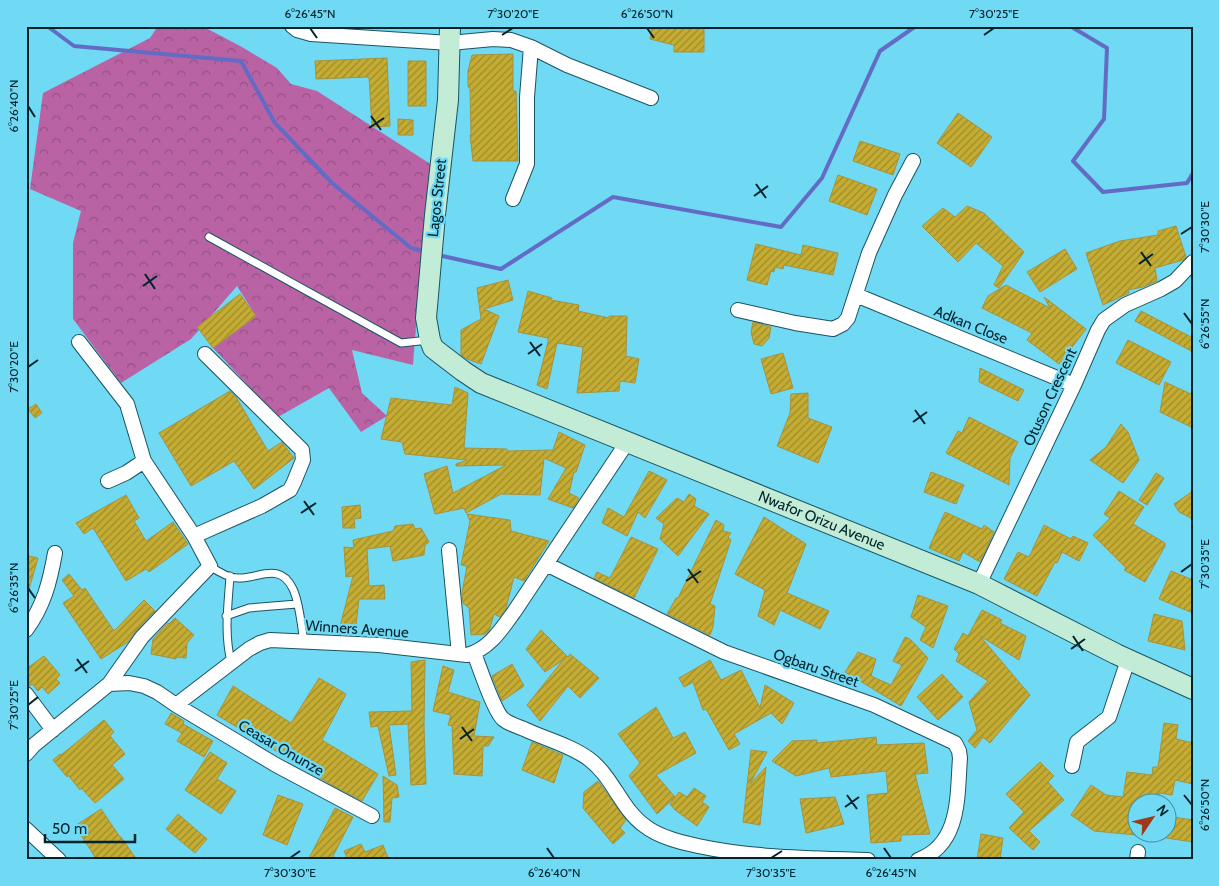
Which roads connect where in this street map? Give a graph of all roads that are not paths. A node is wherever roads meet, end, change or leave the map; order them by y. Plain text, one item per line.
1 (292, 26) edge
2 (450, 35) edge
3 (532, 47) junction
4 (651, 98) dead end
5 (913, 161) dead end
6 (513, 198) dead end
7 (209, 237) dead end
8 (1193, 262) edge
9 (856, 295) junction
10 (738, 310) dead end
11 (430, 340) junction
12 (79, 342) dead end
13 (205, 354) dead end
14 (1074, 385) junction
15 (628, 441) junction
16 (144, 461) junction
17 (108, 481) dead end
18 (194, 536) junction
19 (449, 550) dead end
20 (55, 553) dead end
21 (546, 564) junction
22 (210, 566) junction
23 (230, 576) junction
24 (979, 584) junction
25 (297, 604) junction
26 (226, 616) junction
27 (26, 630) edge
28 (304, 642) junction
29 (474, 653) junction
30 (459, 654) junction
31 (1128, 660) junction
32 (231, 662) junction
33 (109, 684) junction
34 (1191, 685) edge
35 (26, 694) edge
36 (176, 705) junction
37 (52, 730) junction
38 (26, 754) edge
39 (1072, 766) dead end
40 (372, 816) dead end
41 (26, 829) edge
42 (59, 860) edge
43 (868, 860) edge
44 (918, 860) edge

1 - 2 street
2 - 3 street
2 - 11 street, Lagos Street
3 - 4 street
3 - 6 street
5 - 9 street
7 - 11 lane
8 - 14 street, Otuson Crescent
9 - 10 street
9 - 14 street, Adkan Close
11 - 15 street, Nwafor Orizu Avenue
12 - 16 street
13 - 18 street
14 - 24 street, Otuson Crescent
15 - 21 street
15 - 24 street, Nwafor Orizu Avenue
16 - 17 street
16 - 18 street
18 - 22 street
19 - 30 street
20 - 27 street
21 - 29 street
21 - 44 street, Ogbaru Street
22 - 23 lane
22 - 33 street
23 - 25 lane
23 - 26 lane
24 - 31 street, Nwafor Orizu Avenue
25 - 26 lane
25 - 28 lane
26 - 32 lane
28 - 30 street, Winners Avenue
28 - 32 street, Winners Avenue
29 - 30 street, Winners Avenue
29 - 43 street
31 - 34 street, Nwafor Orizu Avenue
31 - 39 street
32 - 36 street, Winners Avenue
33 - 36 street
33 - 37 street
35 - 37 street
36 - 40 street, Ceasar Onunze
37 - 38 street
41 - 42 street

